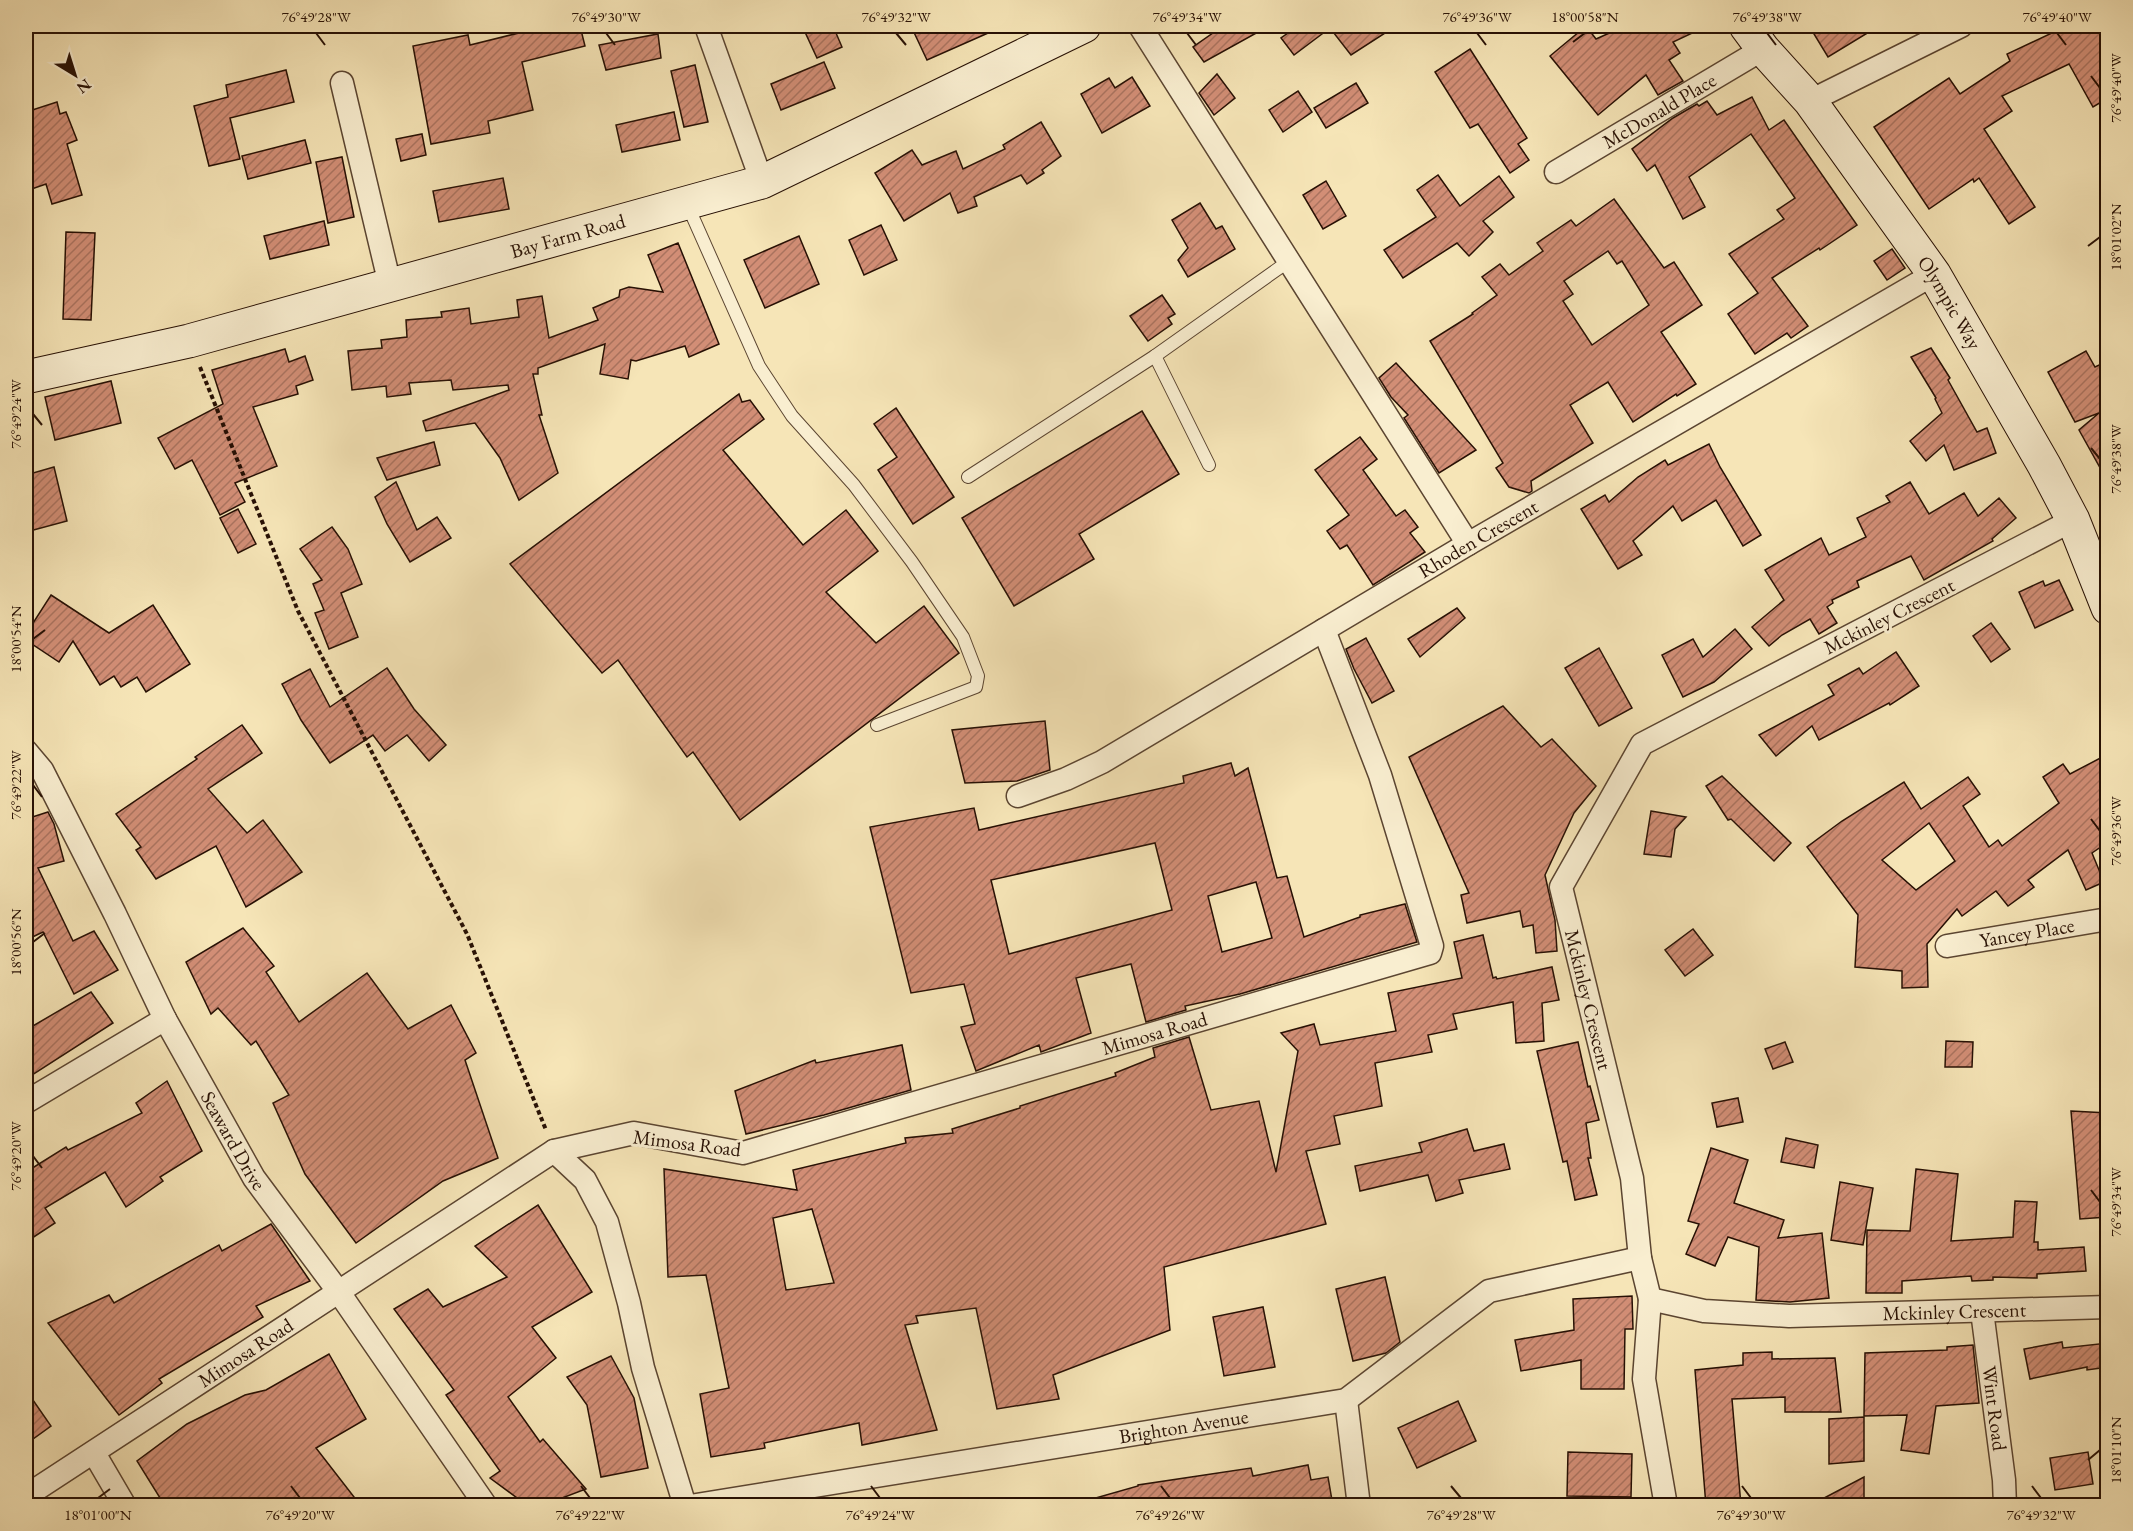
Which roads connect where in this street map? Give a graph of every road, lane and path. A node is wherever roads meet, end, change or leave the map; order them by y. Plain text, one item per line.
1 (705, 26) edge
2 (1084, 26) edge
3 (1140, 26) edge
4 (1961, 26) edge
5 (1755, 37) edge
6 (342, 83) dead end
7 (1810, 101) junction
8 (1556, 172) dead end
9 (762, 182) junction
10 (687, 203) junction
11 (1289, 261) junction
12 (1934, 274) junction
13 (390, 285) junction
14 (189, 341) junction
15 (1155, 356) junction
16 (26, 377) edge
17 (1209, 465) dead end
18 (968, 477) dead end
19 (2073, 520) junction
20 (1468, 544) junction
21 (2108, 608) edge
22 (1324, 630) junction
23 (877, 725) dead end
24 (26, 751) edge
25 (1018, 796) dead end
26 (2108, 919) edge
27 (1947, 946) dead end
28 (165, 1019) junction
29 (26, 1102) edge
30 (554, 1150) junction
31 (1640, 1258) junction
32 (338, 1291) junction
33 (1650, 1299) junction
34 (2108, 1307) edge
35 (1982, 1311) junction
36 (1346, 1400) junction
37 (94, 1453) junction
38 (26, 1496) edge
39 (125, 1506) edge
40 (486, 1506) edge
41 (685, 1506) edge
42 (690, 1506) edge
43 (1359, 1506) edge
44 (1666, 1506) edge
45 (2005, 1506) edge

1 - 9 street
2 - 9 street, Bay Farm Road
3 - 11 street
4 - 7 street
5 - 7 street, Olympic Way
5 - 8 street, McDonald Place
6 - 13 street
7 - 12 street, Olympic Way
9 - 10 street, Bay Farm Road
10 - 13 street, Bay Farm Road
10 - 23 lane
11 - 15 lane
11 - 20 street
12 - 19 street, Olympic Way
12 - 20 street, Rhoden Crescent
13 - 14 street, Bay Farm Road
14 - 16 street, Bay Farm Road
14 - 30 path
15 - 17 lane
15 - 18 lane
19 - 21 street, Olympic Way
19 - 31 street, Mckinley Crescent
20 - 22 street, Rhoden Crescent
22 - 25 street, Rhoden Crescent
22 - 30 street, Mimosa Road
24 - 28 street, Seaward Drive
26 - 27 street, Yancey Place
28 - 29 street
28 - 32 street, Seaward Drive
30 - 32 street, Mimosa Road
30 - 41 street
31 - 33 street, Mckinley Crescent
31 - 36 street, Brighton Avenue
32 - 37 street, Mimosa Road
32 - 40 street, Seaward Drive
33 - 35 street, Mckinley Crescent
33 - 44 street
34 - 35 street, Mckinley Crescent
35 - 45 street, Wint Road
36 - 42 street, Brighton Avenue
36 - 43 street
37 - 38 street, Mimosa Road
37 - 39 street

